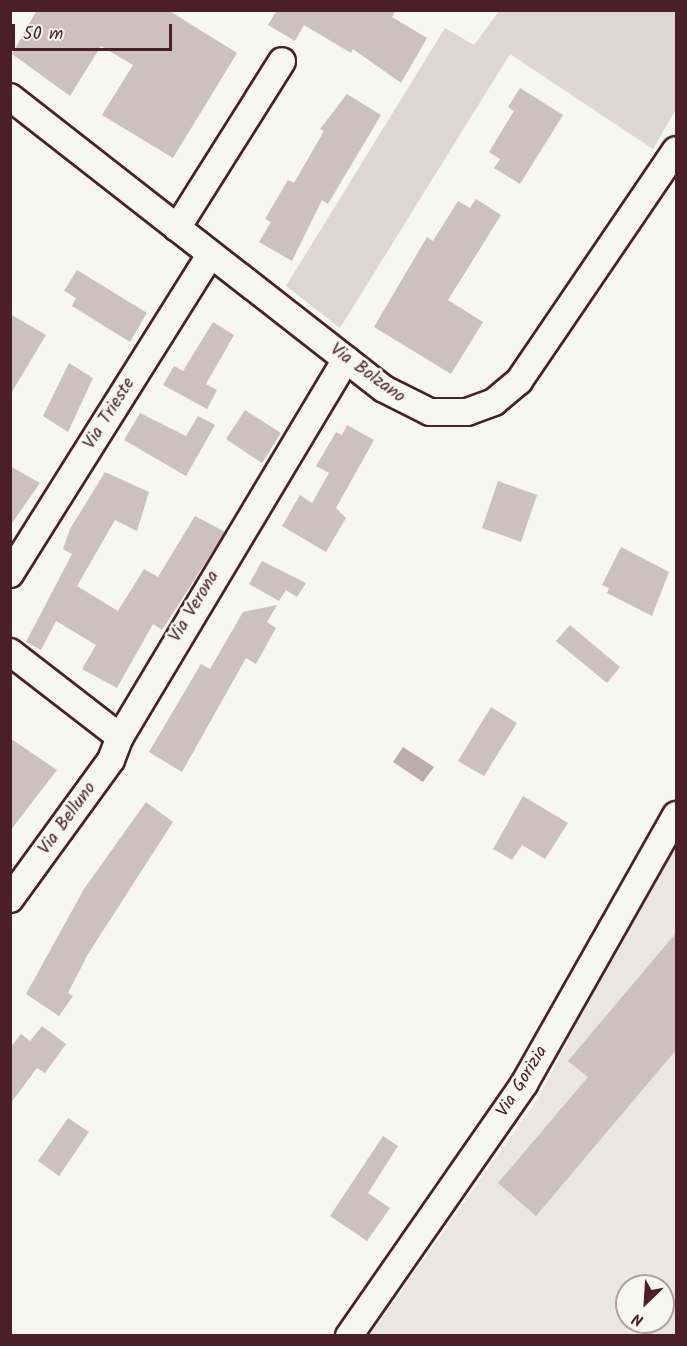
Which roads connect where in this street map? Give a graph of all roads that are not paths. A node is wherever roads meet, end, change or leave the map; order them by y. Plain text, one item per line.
1 (282, 61) dead end
2 (10, 97) edge
3 (676, 150) edge
4 (177, 228) junction
5 (210, 255) junction
6 (346, 360) junction
7 (10, 574) edge
8 (10, 652) edge
9 (120, 737) junction
10 (676, 815) edge
11 (10, 899) edge
12 (349, 1335) edge

1 - 4 street
2 - 4 street, Via Bolzano
3 - 6 street, Via Bolzano
4 - 5 street, Via Bolzano
5 - 6 street, Via Bolzano
5 - 7 street, Via Trieste
6 - 9 street, Via Verona
8 - 9 street
9 - 11 street, Via Belluno
10 - 12 street, Via Gorizia

